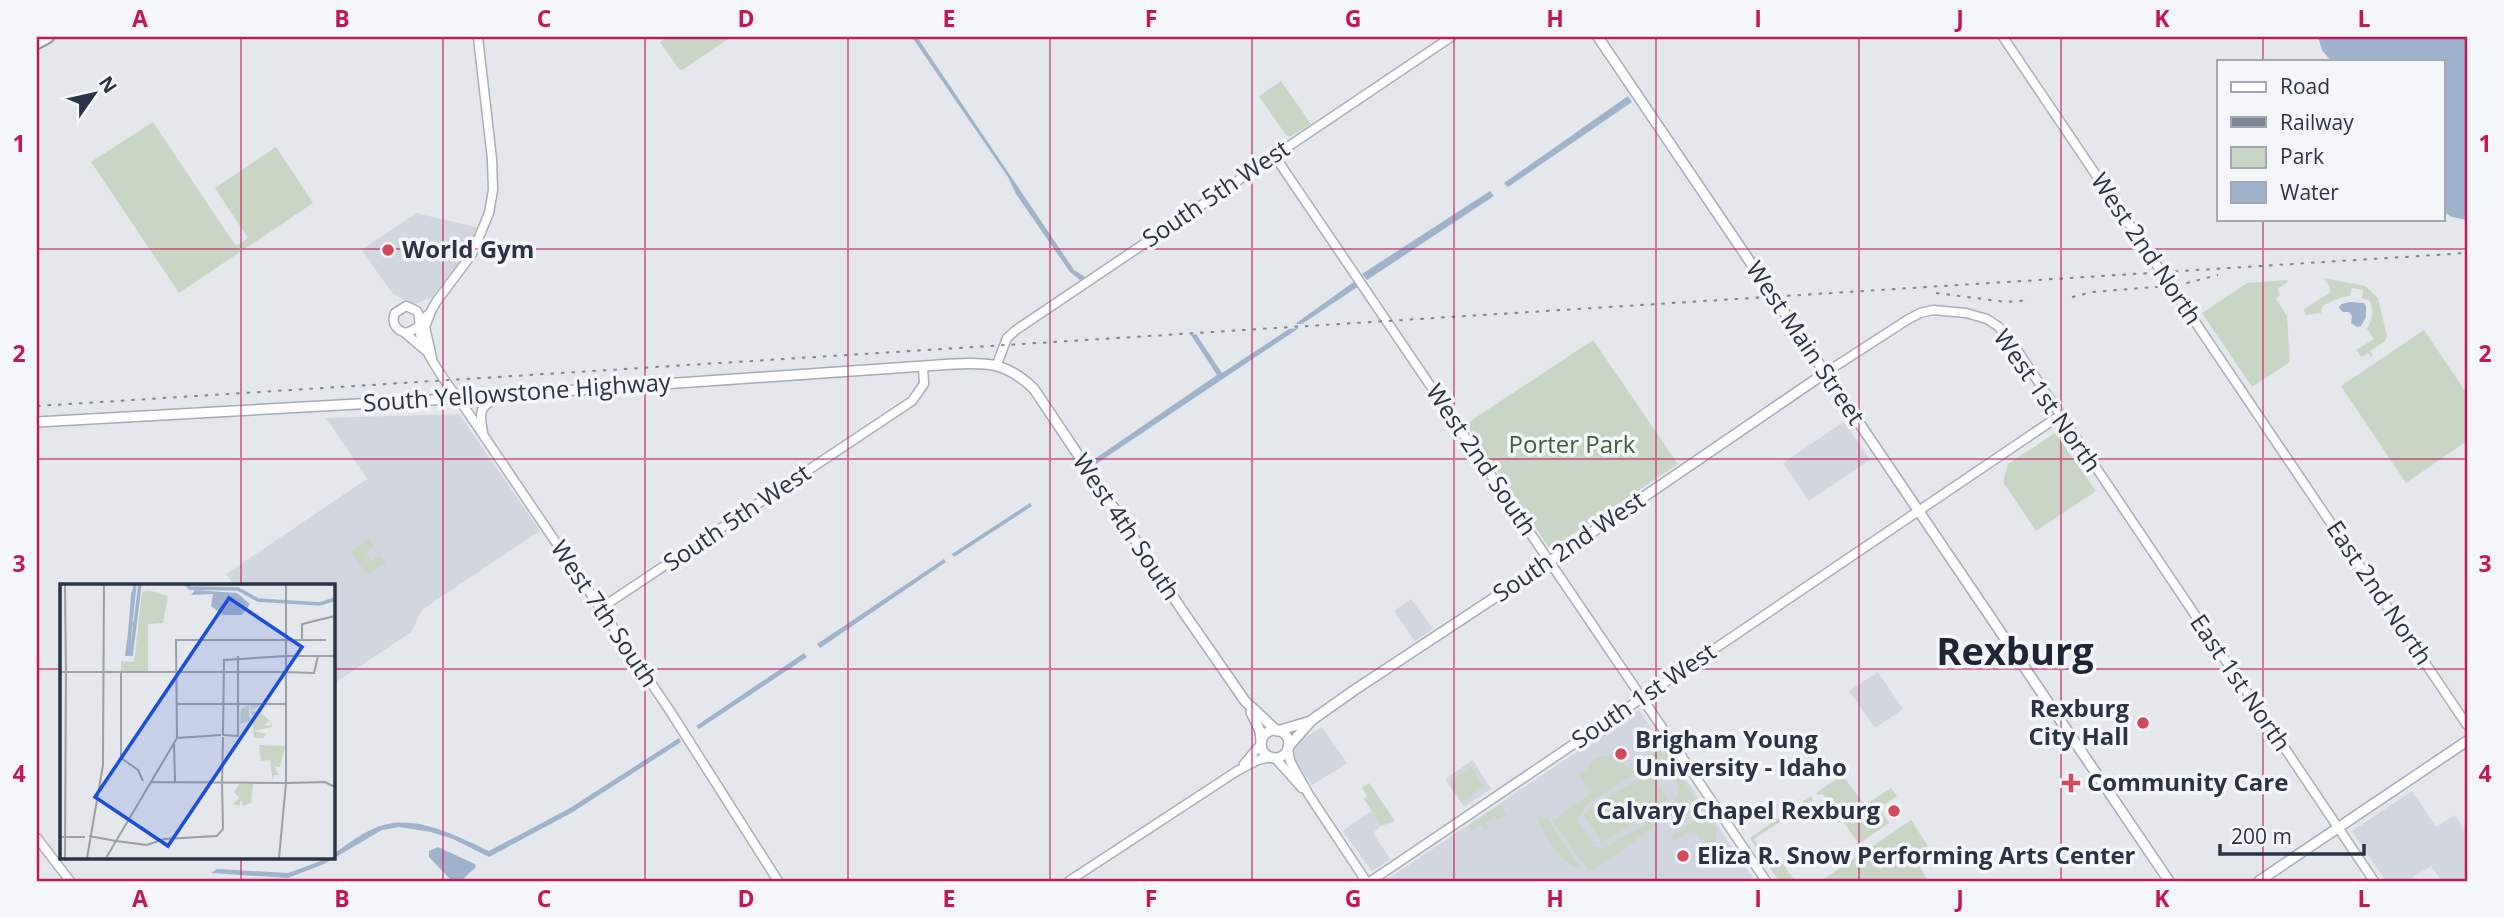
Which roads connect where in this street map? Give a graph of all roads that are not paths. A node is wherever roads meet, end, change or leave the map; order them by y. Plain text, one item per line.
1 (42, 37) edge
2 (48, 37) edge
3 (478, 37) edge
4 (1451, 37) edge
5 (1598, 37) edge
6 (2003, 37) edge
7 (37, 41) edge
8 (1274, 155) junction
9 (436, 302) junction
10 (415, 308) junction
11 (430, 313) junction
12 (419, 324) junction
13 (404, 333) junction
14 (425, 350) junction
15 (432, 358) junction
16 (997, 364) junction
17 (923, 368) junction
18 (1825, 373) junction
19 (501, 395) junction
20 (457, 398) junction
21 (2059, 416) junction
22 (37, 422) edge
23 (483, 436) junction
24 (2290, 461) joint
25 (1918, 511) junction
26 (2152, 554) joint
27 (1550, 561) junction
28 (601, 608) junction
29 (1642, 698) junction
30 (1245, 701) junction
31 (1312, 720) junction
32 (2467, 725) edge
33 (1277, 730) junction
34 (2467, 741) edge
35 (1261, 743) junction
36 (1288, 748) junction
37 (1273, 758) junction
38 (1237, 771) junction
39 (1309, 795) junction
40 (2338, 828) junction
41 (37, 838) edge
42 (70, 881) edge
43 (778, 881) edge
44 (1069, 881) edge
45 (1368, 881) edge
46 (1766, 881) edge
47 (2169, 881) edge
48 (2259, 881) edge
49 (2374, 881) edge

1 - 7 highway
2 - 7 highway
3 - 9 street
4 - 8 street, South 5th West
5 - 18 main road, West Main Street
6 - 24 street, West 2nd North
8 - 16 street, South 5th West
8 - 27 street, West 2nd South
9 - 10 street
9 - 11 street
10 - 12 street
10 - 13 street
11 - 12 street
11 - 15 street
12 - 13 street
12 - 14 street, West 7th South
13 - 14 street, West 7th South
14 - 15 street, West 7th South
15 - 20 street, West 7th South
16 - 17 main road, South Yellowstone Highway
16 - 30 main road, West 4th South
17 - 19 main road, South Yellowstone Highway
17 - 28 street, South 5th West
18 - 21 street, West 1st North
18 - 25 main road, West Main Street
18 - 27 main road, South 2nd West
19 - 20 main road, South Yellowstone Highway
19 - 23 street
20 - 22 main road, South Yellowstone Highway
20 - 23 street, West 7th South
21 - 25 street, South 1st West
21 - 26 street, West 1st North
23 - 28 street, West 7th South
24 - 32 street, East 2nd North
25 - 29 street, South 1st West
25 - 47 main road, West Main Street
26 - 40 street, East 1st North
27 - 29 street, West 2nd South
27 - 31 main road, South 2nd West
28 - 43 street, West 7th South
29 - 45 street, South 1st West
29 - 46 street, West 2nd South
30 - 33 main road, West 4th South
30 - 35 main road, West 4th South
31 - 33 main road, South 2nd West
31 - 36 main road, South 2nd West
33 - 35 main road
33 - 36 main road
34 - 40 main road
35 - 37 main road
35 - 38 street
36 - 37 main road
36 - 39 street
37 - 38 street
37 - 39 street
38 - 44 street
39 - 45 street
40 - 48 main road
40 - 49 street, East 1st North
41 - 42 street

